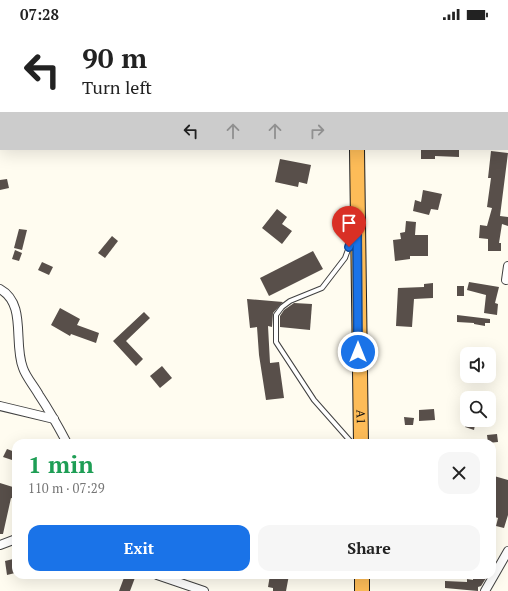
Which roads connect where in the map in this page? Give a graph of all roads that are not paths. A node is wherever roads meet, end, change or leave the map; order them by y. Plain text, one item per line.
1 (357, 150) edge
2 (357, 226) junction
3 (508, 266) edge
4 (506, 280) dead end
5 (0, 289) edge
6 (0, 406) edge
7 (54, 419) junction
8 (65, 439) edge
9 (348, 439) edge
10 (361, 439) edge
11 (12, 541) edge
12 (0, 546) edge
13 (508, 551) edge
14 (496, 572) edge
15 (169, 579) edge
16 (362, 579) edge
17 (492, 579) edge
18 (204, 591) edge
19 (362, 591) edge
20 (485, 591) edge

1 - 2 highway, A1
2 - 9 lane
2 - 10 highway, A1 / A1
3 - 4 street
5 - 7 street
6 - 7 street
7 - 8 street
11 - 12 street
13 - 14 street
15 - 18 street
16 - 19 highway
17 - 20 street

